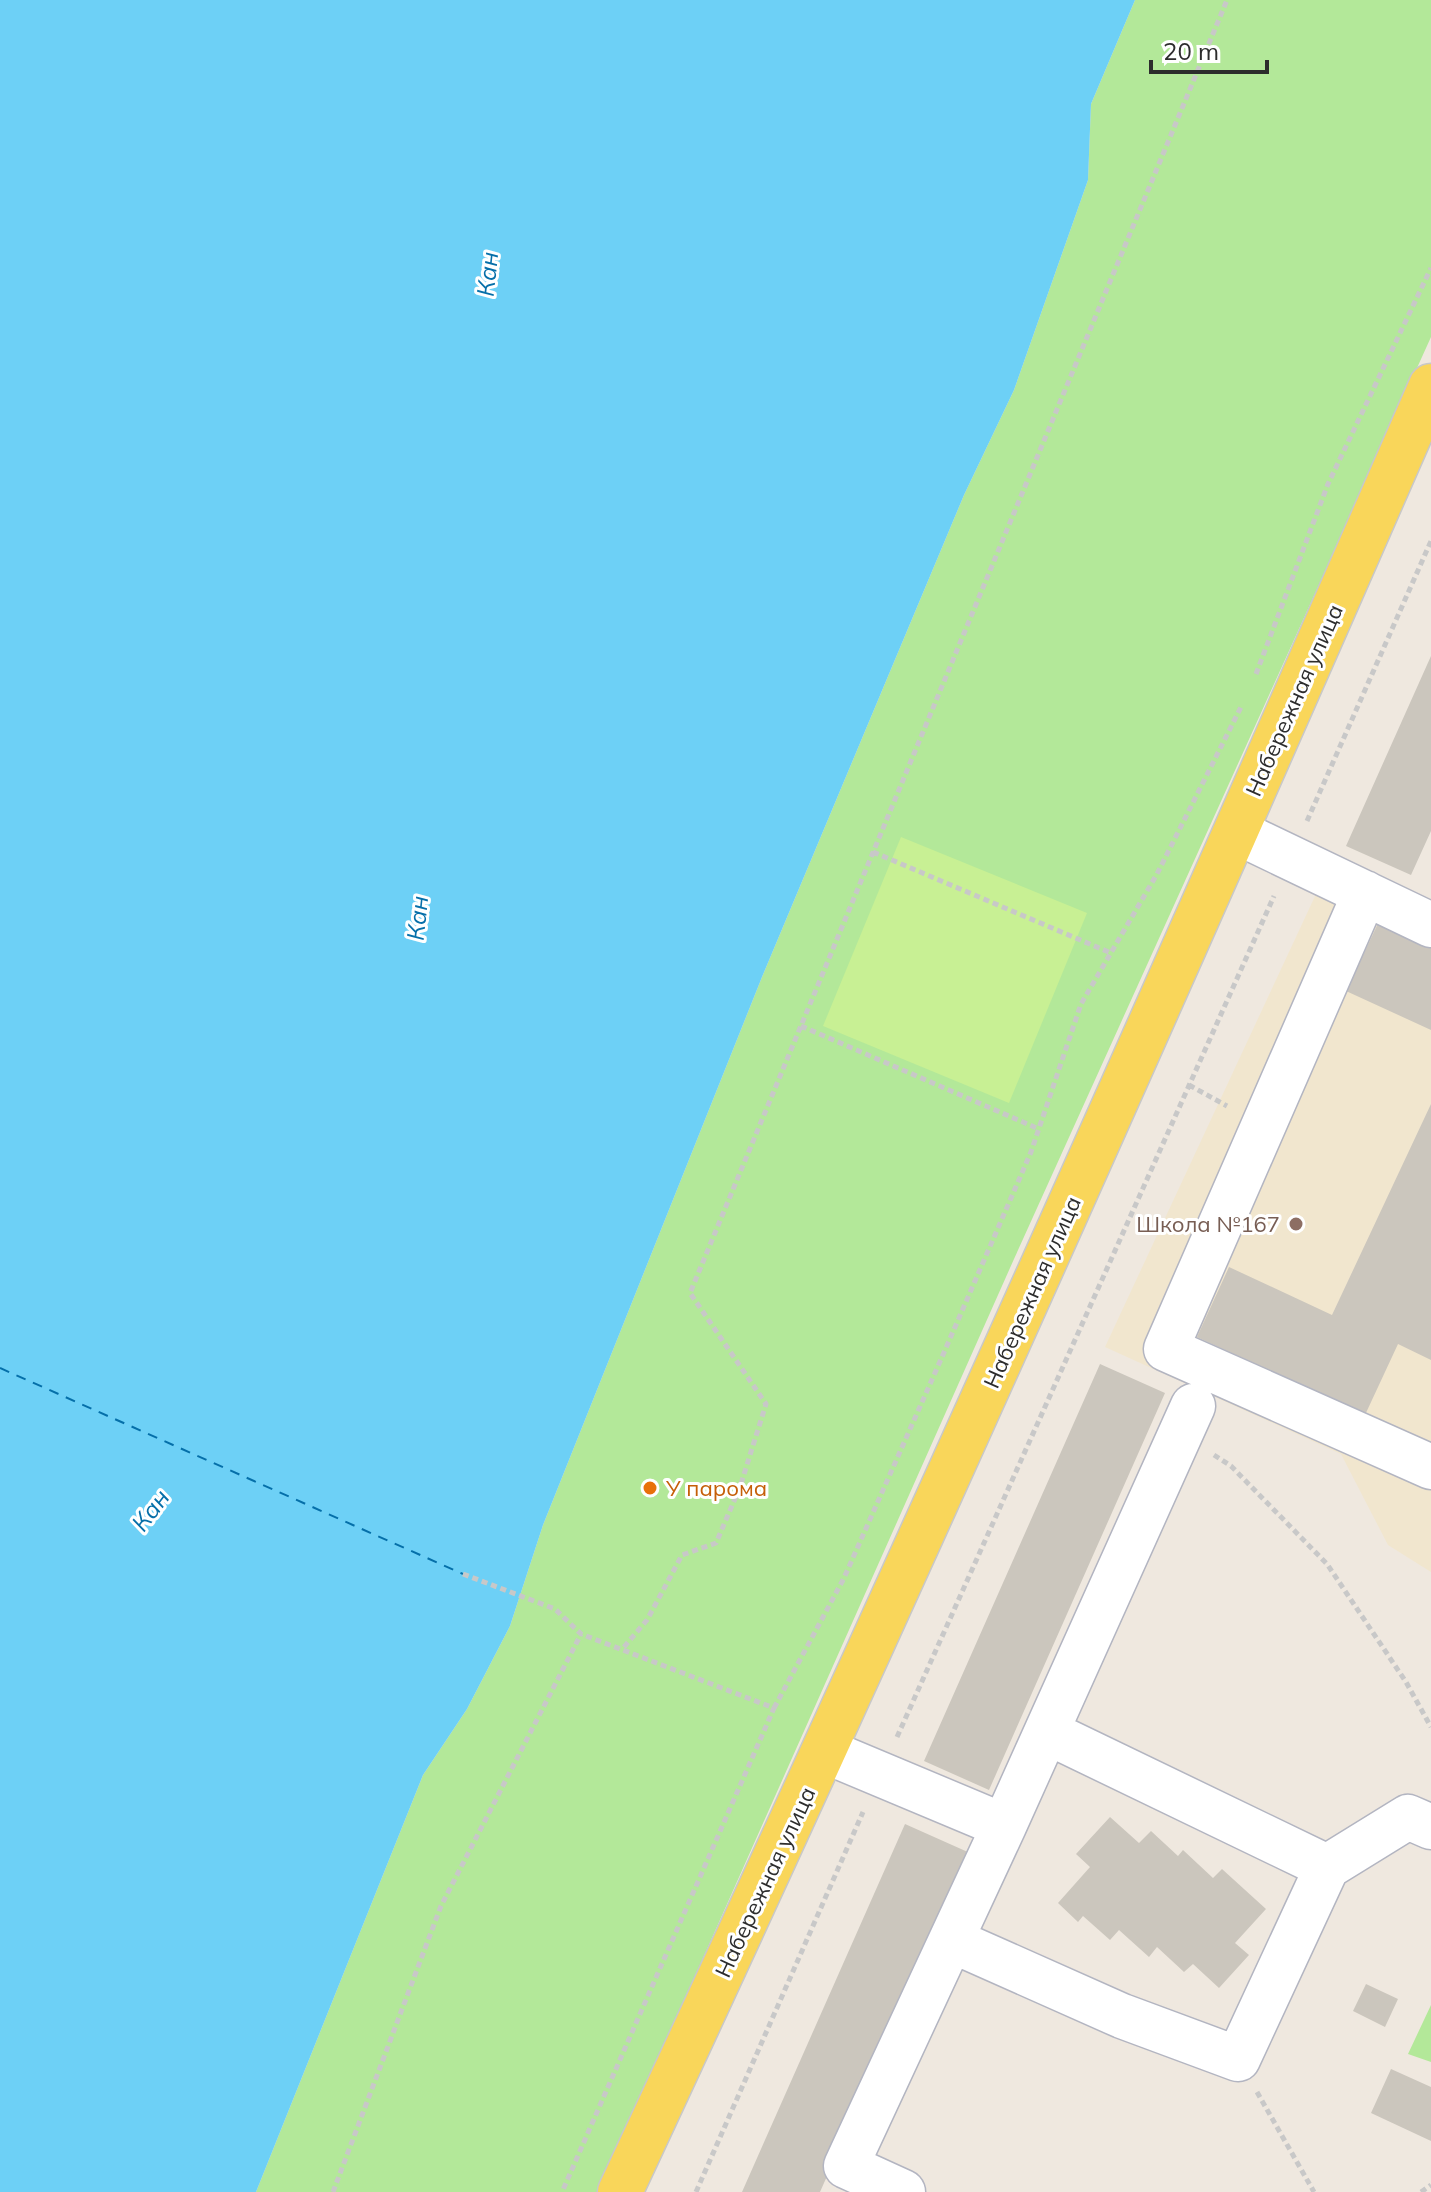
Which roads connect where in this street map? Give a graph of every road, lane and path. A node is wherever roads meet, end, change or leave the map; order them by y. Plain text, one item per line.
1 (1227, 0) edge
2 (1431, 268) edge
3 (1431, 386) edge
4 (1431, 541) edge
5 (1250, 689) dead end
6 (1243, 704) dead end
7 (1237, 832) junction
8 (873, 852) junction
9 (1291, 858) junction
10 (1365, 893) junction
11 (1431, 925) edge
12 (1111, 953) junction
13 (800, 1026) junction
14 (1039, 1129) junction
15 (1187, 1420) joint
16 (1431, 1467) edge
17 (463, 1574) dead end
18 (581, 1634) junction
19 (624, 1647) junction
20 (774, 1708) junction
21 (1431, 1727) edge
22 (1047, 1732) junction
23 (825, 1751) junction
24 (881, 1773) junction
25 (1004, 1826) junction
26 (1431, 1827) edge
27 (1327, 1867) junction
28 (951, 1940) junction
29 (1238, 2059) junction
30 (1431, 2185) edge
31 (333, 2192) edge
32 (562, 2192) edge
33 (620, 2192) edge
34 (696, 2192) edge
35 (903, 2192) edge
36 (1314, 2192) edge
37 (1421, 2192) edge

1 - 8 path
2 - 5 path
3 - 7 main road, Набережная улица
4 - 9 path
6 - 12 path
7 - 9 lane
7 - 23 main road, Набережная улица
8 - 12 path
8 - 13 path
9 - 10 lane
9 - 24 path
10 - 11 lane
10 - 16 lane
12 - 14 path
13 - 14 path
13 - 19 path
14 - 20 path
15 - 21 path
15 - 22 lane
17 - 18 path
18 - 19 path
18 - 31 path
19 - 20 path
20 - 32 path
22 - 25 lane
22 - 27 lane
23 - 24 lane
23 - 33 main road, Набережная улица
24 - 25 lane
24 - 34 path
25 - 28 lane
26 - 27 lane
27 - 29 lane
28 - 29 lane
28 - 35 lane
29 - 36 path
30 - 37 path

